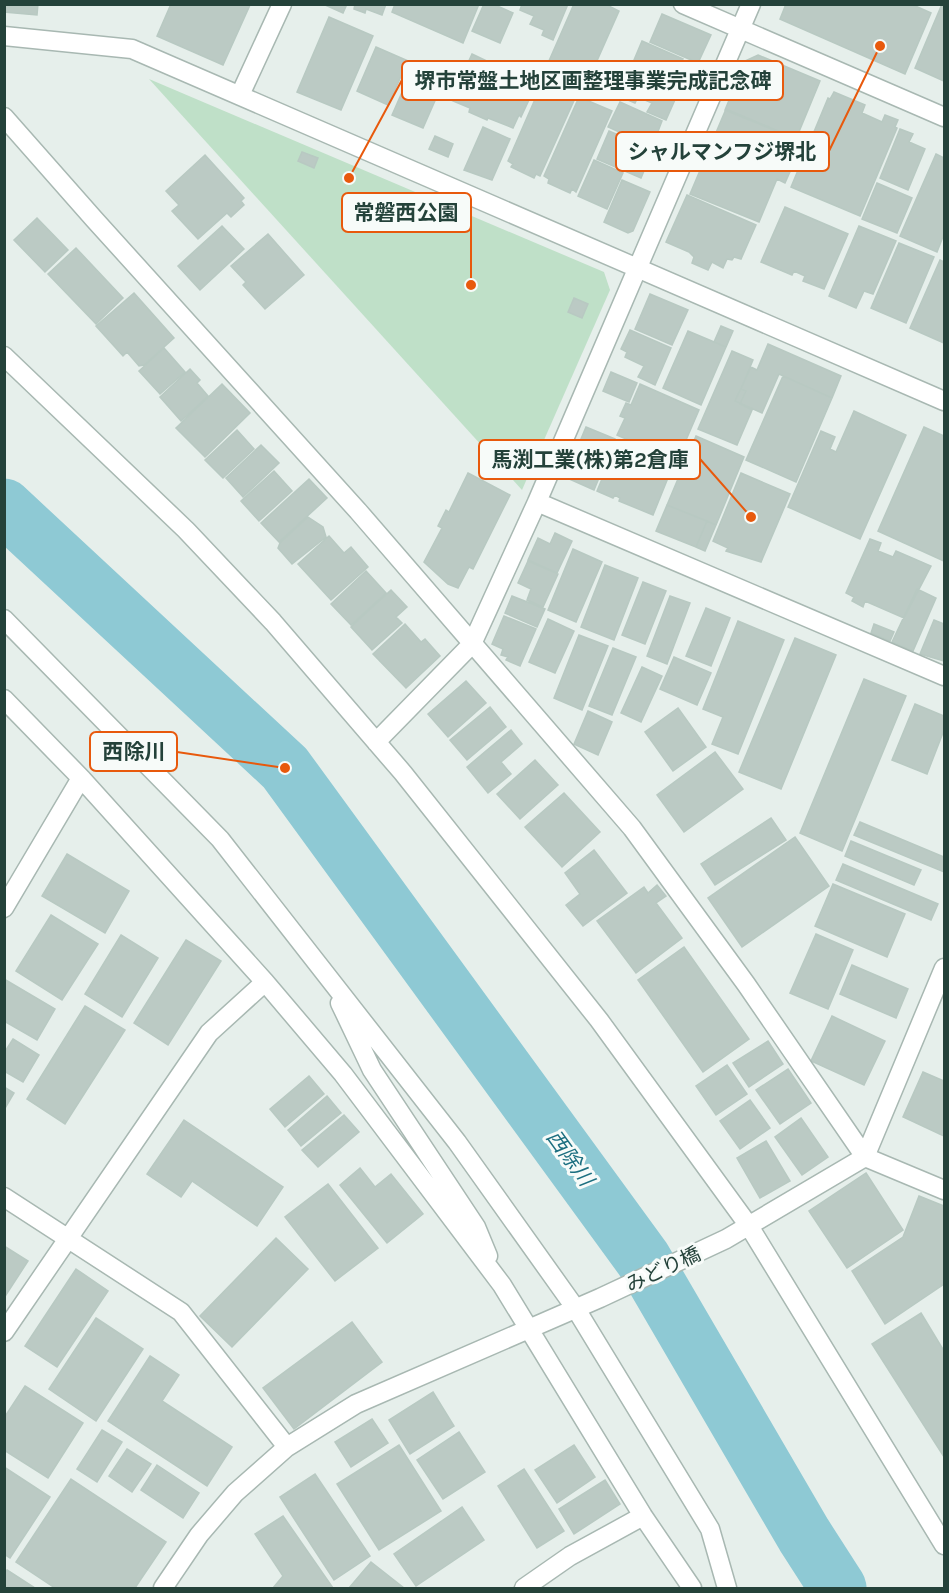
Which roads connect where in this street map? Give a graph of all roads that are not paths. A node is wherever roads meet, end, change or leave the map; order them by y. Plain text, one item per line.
1 (282, 4) edge
2 (683, 4) edge
3 (751, 4) edge
4 (740, 29) junction
5 (4, 36) edge
6 (240, 95) junction
7 (4, 117) edge
8 (945, 117) edge
9 (638, 267) junction
10 (4, 356) edge
11 (945, 401) edge
12 (537, 501) junction
13 (4, 619) edge
14 (472, 644) junction
15 (945, 675) edge
16 (4, 699) edge
17 (376, 742) junction
18 (81, 778) junction
19 (4, 908) edge
20 (945, 968) edge
21 (325, 972) junction
22 (265, 982) junction
23 (865, 1157) junction
24 (945, 1190) edge
25 (4, 1197) edge
26 (749, 1226) junction
27 (67, 1238) junction
28 (502, 1286) junction
29 (576, 1309) junction
30 (528, 1330) junction
31 (4, 1332) edge
32 (287, 1447) junction
33 (643, 1516) junction
34 (942, 1535) edge
35 (163, 1588) edge
36 (525, 1588) edge
37 (692, 1588) edge
38 (727, 1588) edge

1 - 6 street
2 - 4 street
3 - 4 street
4 - 8 street
4 - 9 street
5 - 6 street
6 - 9 street
7 - 14 street
9 - 11 street
9 - 12 street
10 - 17 street
12 - 14 street
12 - 15 street
13 - 21 street
14 - 17 street
14 - 23 street
16 - 18 street
17 - 26 street
18 - 19 street
18 - 22 street
20 - 23 street
21 - 28 street
21 - 29 street
22 - 27 street
22 - 28 street
23 - 24 street
23 - 26 street, みどり橋
25 - 27 street
26 - 29 street, みどり橋
26 - 34 street
27 - 31 street
27 - 32 street
28 - 30 street
29 - 30 street, みどり橋
29 - 38 street
30 - 32 street, みどり橋
30 - 33 street
32 - 35 street, みどり橋
33 - 36 street
33 - 37 street

